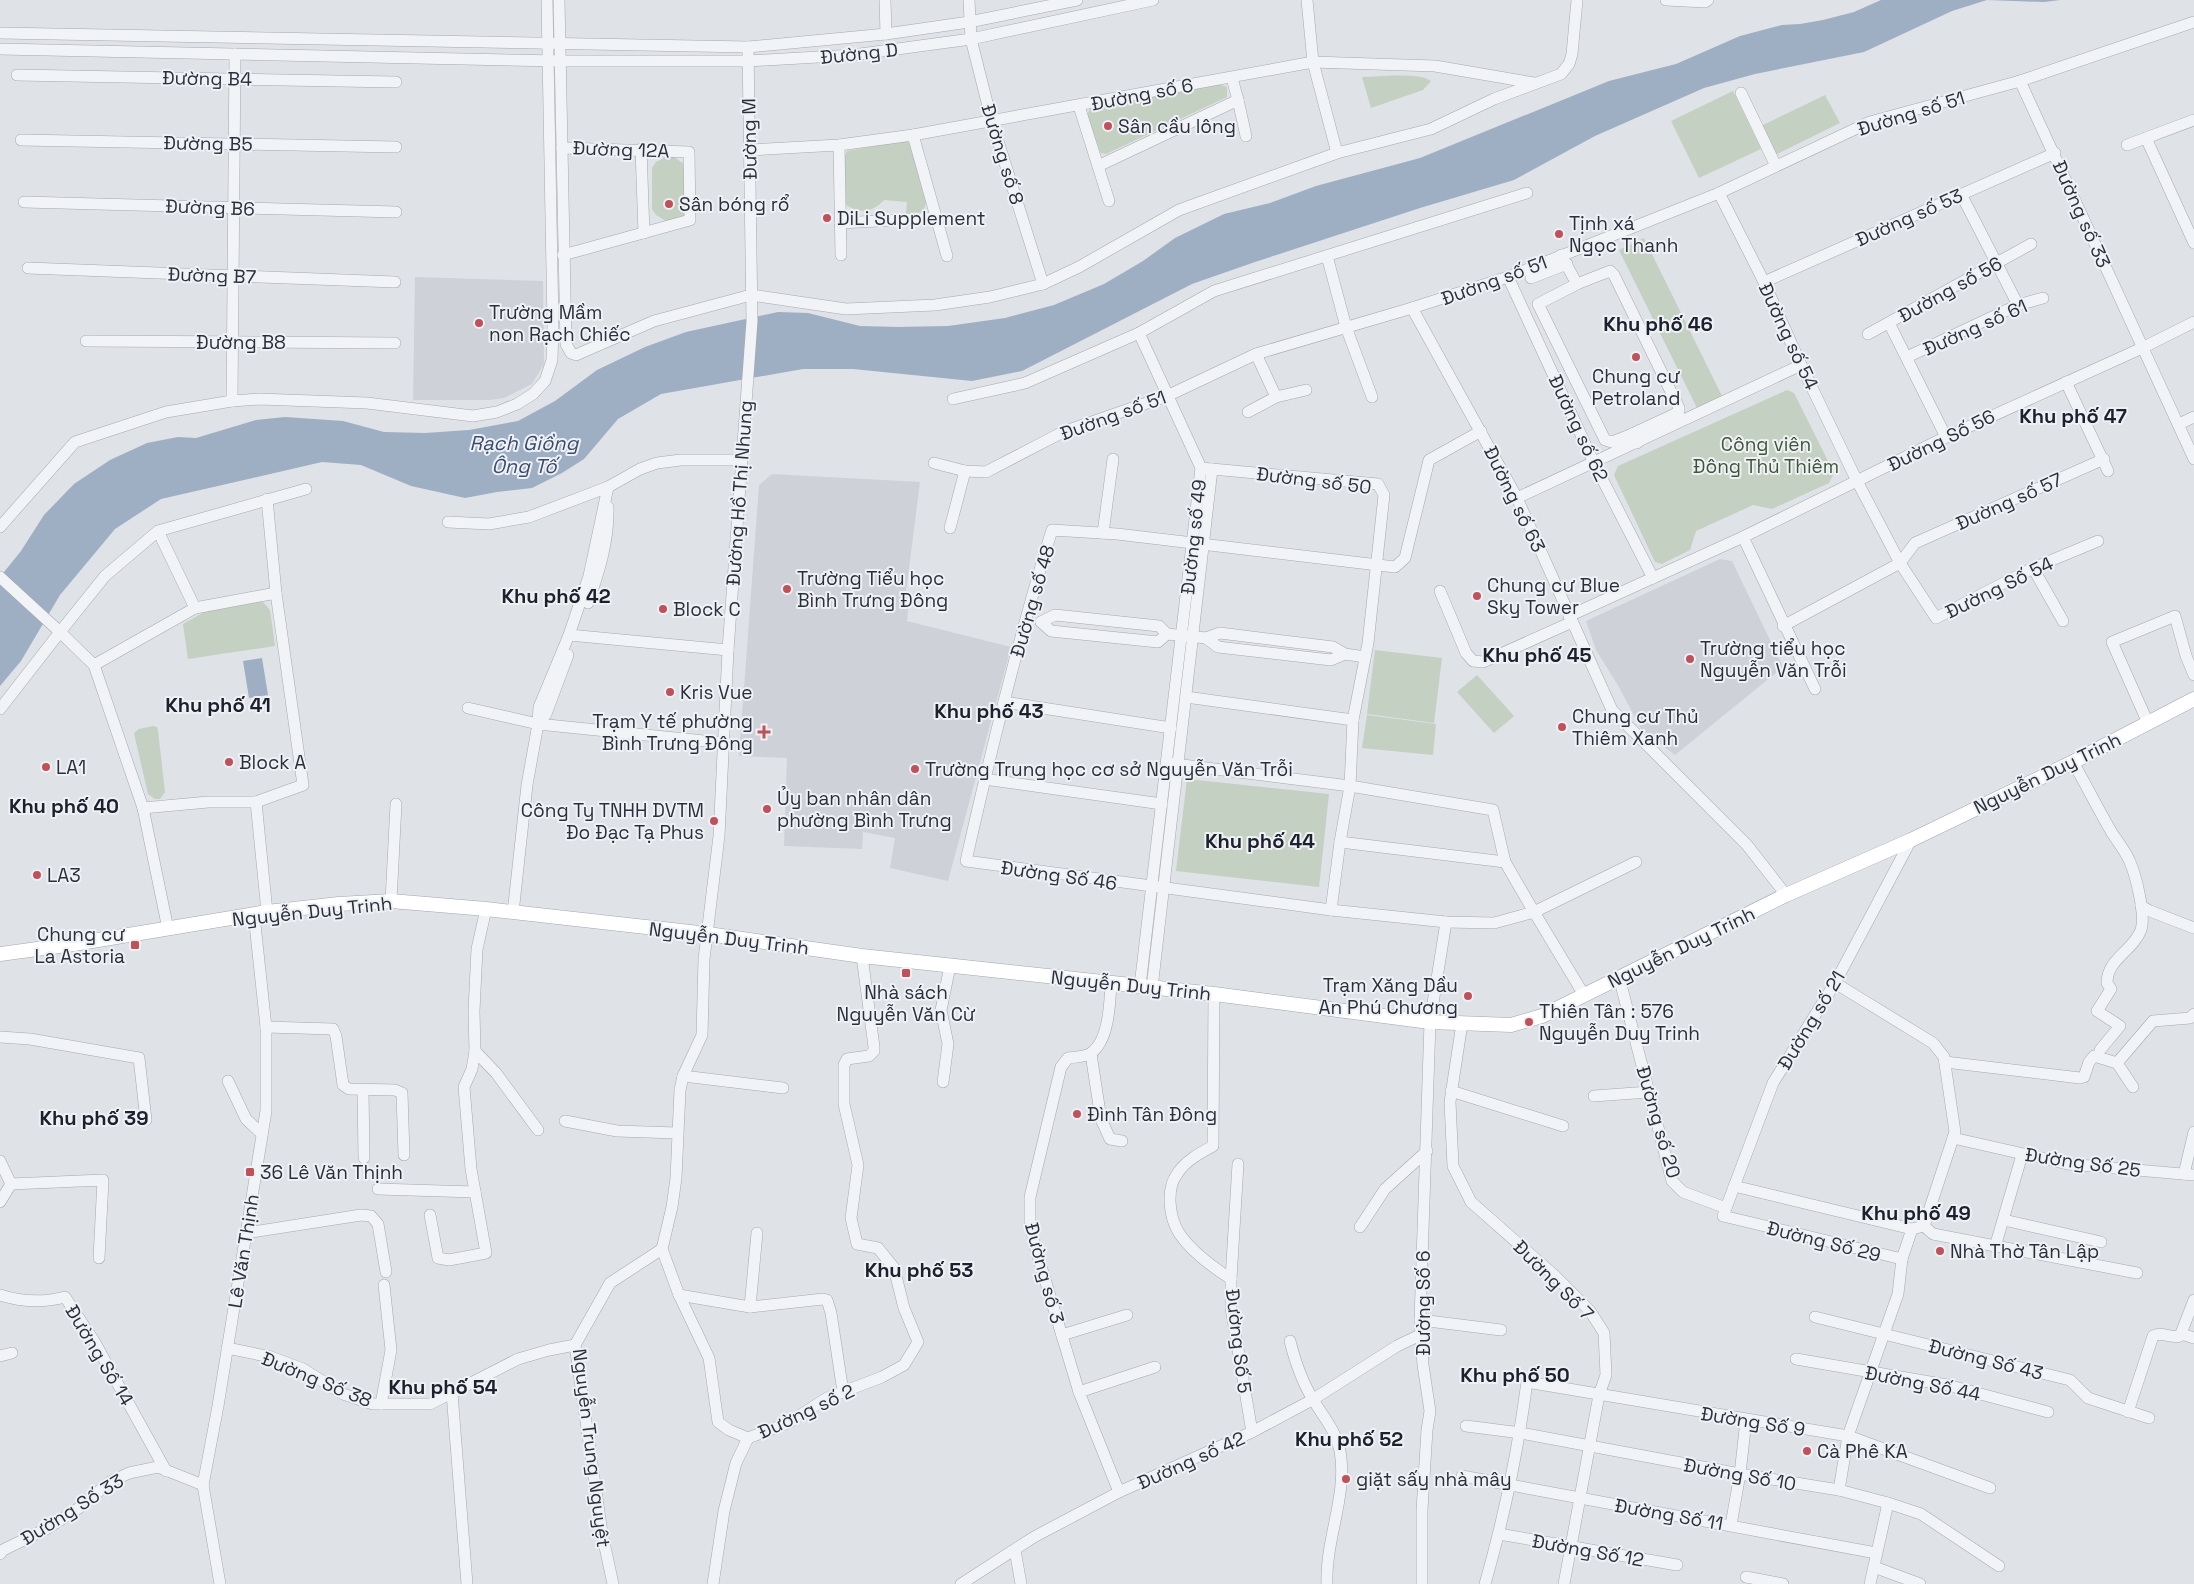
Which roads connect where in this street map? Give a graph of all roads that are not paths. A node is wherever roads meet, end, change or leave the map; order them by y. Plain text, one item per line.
1 (547, 0) edge
2 (559, 0) edge
3 (885, 0) edge
4 (969, 0) edge
5 (1077, 0) edge
6 (1153, 0) edge
7 (1307, 0) edge
8 (1576, 0) edge
9 (1666, 0) edge
10 (1708, 0) edge
11 (969, 22) junction
12 (2194, 22) edge
13 (0, 33) edge
14 (886, 34) junction
15 (971, 39) junction
16 (554, 44) junction
17 (748, 48) junction
18 (0, 49) edge
19 (235, 54) junction
20 (554, 61) junction
21 (748, 61) junction
22 (1313, 62) junction
23 (1484, 74) junction
24 (17, 75) dead end
25 (1232, 78) junction
26 (235, 79) junction
27 (2020, 81) junction
28 (396, 82) dead end
29 (1534, 83) junction
30 (1742, 93) dead end
31 (1494, 99) junction
32 (1238, 100) junction
33 (1079, 106) junction
34 (2194, 120) edge
35 (992, 122) junction
36 (913, 135) junction
37 (1246, 136) dead end
38 (2146, 138) junction
39 (21, 140) dead end
40 (234, 144) junction
41 (2127, 145) dead end
42 (839, 146) junction
43 (396, 147) dead end
44 (562, 148) junction
45 (641, 149) junction
46 (750, 150) junction
47 (1337, 153) junction
48 (2055, 154) junction
49 (1098, 166) junction
50 (1776, 166) junction
51 (1527, 193) dead end
52 (1719, 193) junction
53 (1961, 194) junction
54 (1109, 201) dead end
55 (24, 202) dead end
56 (234, 208) junction
57 (396, 212) dead end
58 (936, 218) junction
59 (840, 222) junction
60 (644, 233) junction
61 (2194, 243) edge
62 (2030, 244) dead end
63 (563, 255) junction
64 (841, 255) dead end
65 (947, 256) dead end
66 (1327, 256) junction
67 (1564, 260) junction
68 (1997, 264) junction
69 (28, 268) dead end
70 (233, 276) junction
71 (1508, 277) junction
72 (1531, 278) dead end
73 (395, 282) dead end
74 (1764, 282) junction
75 (1043, 284) junction
76 (1577, 284) junction
77 (751, 295) junction
78 (2043, 298) dead end
79 (2018, 305) junction
80 (1412, 308) junction
81 (752, 321) joint
82 (2194, 322) edge
83 (1889, 323) junction
84 (1346, 327) junction
85 (1139, 333) junction
86 (1868, 334) dead end
87 (86, 341) dead end
88 (233, 342) junction
89 (395, 343) dead end
90 (2142, 348) junction
91 (1256, 354) junction
92 (1907, 357) junction
93 (1801, 365) junction
94 (1572, 375) junction
95 (1557, 381) junction
96 (2066, 382) junction
97 (1306, 390) dead end
98 (1167, 396) junction
99 (1276, 397) junction
100 (1372, 397) dead end
101 (953, 399) dead end
102 (232, 401) junction
103 (1248, 412) dead end
104 (2194, 417) edge
105 (2179, 424) junction
106 (1481, 431) junction
107 (1946, 437) junction
108 (1635, 438) junction
109 (1113, 459) dead end
110 (2104, 459) junction
111 (2194, 459) edge
112 (741, 460) junction
113 (934, 463) dead end
114 (1594, 463) junction
115 (1207, 468) junction
116 (965, 471) junction
117 (2108, 471) dead end
118 (1857, 481) junction
119 (608, 487) junction
120 (306, 489) dead end
121 (1518, 498) junction
122 (267, 499) junction
123 (448, 522) dead end
124 (0, 527) edge
125 (950, 528) dead end
126 (158, 531) junction
127 (1103, 533) junction
128 (1743, 537) junction
129 (2098, 541) dead end
130 (1198, 544) junction
131 (1900, 563) junction
132 (1376, 565) junction
133 (2033, 568) junction
134 (0, 578) edge
135 (1654, 578) junction
136 (1440, 591) dead end
137 (276, 593) junction
138 (195, 608) junction
139 (1025, 619) junction
140 (1570, 619) junction
141 (1041, 622) junction
142 (2063, 622) dead end
143 (1784, 626) junction
144 (60, 632) junction
145 (1167, 634) junction
146 (572, 636) junction
147 (1188, 636) junction
148 (728, 650) junction
149 (1365, 657) junction
150 (94, 665) junction
151 (2194, 675) edge
152 (1815, 689) dead end
153 (1186, 697) junction
154 (2194, 700) edge
155 (1004, 702) junction
156 (468, 708) dead end
157 (0, 709) edge
158 (1353, 720) junction
159 (2148, 723) junction
160 (538, 724) junction
161 (1171, 728) junction
162 (724, 743) junction
163 (2073, 762) junction
164 (1172, 764) junction
165 (984, 779) junction
166 (1350, 786) junction
167 (256, 802) junction
168 (396, 804) dead end
169 (1162, 804) junction
170 (143, 808) junction
171 (1911, 840) junction
172 (1340, 842) junction
173 (966, 861) joint
174 (1505, 862) junction
175 (1636, 862) dead end
176 (1158, 888) junction
177 (1786, 895) junction
178 (391, 900) junction
179 (2141, 906) junction
180 (486, 909) junction
181 (1331, 910) junction
182 (1534, 912) junction
183 (260, 913) junction
184 (513, 913) junction
185 (1446, 922) junction
186 (2194, 928) edge
187 (168, 929) junction
188 (708, 934) junction
189 (0, 954) edge
190 (862, 956) junction
191 (950, 966) junction
192 (1619, 976) junction
193 (1111, 983) junction
194 (1835, 983) junction
195 (1146, 987) junction
196 (1214, 994) junction
197 (1584, 995) junction
198 (2194, 1014) edge
199 (1430, 1022) junction
200 (1462, 1023) junction
201 (266, 1027) junction
202 (0, 1037) edge
203 (475, 1050) junction
204 (2100, 1050) dead end
205 (1091, 1054) junction
206 (1945, 1062) junction
207 (2117, 1063) junction
208 (683, 1076) junction
209 (228, 1081) dead end
210 (943, 1082) dead end
211 (2134, 1087) dead end
212 (783, 1088) dead end
213 (363, 1090) junction
214 (1451, 1091) junction
215 (1649, 1092) junction
216 (1594, 1096) dead end
217 (146, 1120) dead end
218 (565, 1120) dead end
219 (1563, 1126) dead end
220 (538, 1130) dead end
221 (676, 1132) junction
222 (2194, 1132) edge
223 (262, 1134) junction
224 (1953, 1138) junction
225 (1122, 1141) dead end
226 (1427, 1150) junction
227 (404, 1155) dead end
228 (2022, 1155) junction
229 (364, 1158) dead end
230 (0, 1161) edge
231 (1238, 1164) dead end
232 (2189, 1174) edge
233 (11, 1184) junction
234 (1734, 1186) junction
235 (378, 1188) dead end
236 (475, 1192) junction
237 (0, 1202) edge
238 (1726, 1208) junction
239 (430, 1216) dead end
240 (2004, 1220) junction
241 (1360, 1227) dead end
242 (1918, 1227) junction
243 (246, 1233) junction
244 (757, 1233) dead end
245 (2101, 1242) dead end
246 (1995, 1247) junction
247 (662, 1249) junction
248 (99, 1258) dead end
249 (1902, 1260) junction
250 (386, 1272) dead end
251 (2137, 1273) dead end
252 (1231, 1279) junction
253 (384, 1285) dead end
254 (0, 1295) edge
255 (679, 1295) junction
256 (2194, 1300) edge
257 (750, 1307) junction
258 (1127, 1315) dead end
259 (1814, 1317) dead end
260 (1420, 1320) junction
261 (1501, 1330) dead end
262 (2182, 1334) junction
263 (1062, 1335) junction
264 (1420, 1335) junction
265 (1884, 1335) junction
266 (2194, 1338) edge
267 (1290, 1341) dead end
268 (575, 1345) junction
269 (228, 1348) junction
270 (1796, 1359) dead end
271 (1154, 1367) dead end
272 (1871, 1372) junction
273 (842, 1392) junction
274 (1080, 1392) junction
275 (452, 1393) junction
276 (1599, 1395) junction
277 (1312, 1400) junction
278 (382, 1404) junction
279 (2048, 1412) dead end
280 (2128, 1412) junction
281 (2148, 1418) dead end
282 (1746, 1420) junction
283 (1466, 1426) dead end
284 (1252, 1432) junction
285 (1521, 1433) junction
286 (1848, 1436) junction
287 (748, 1438) junction
288 (1589, 1446) junction
289 (166, 1471) junction
290 (1740, 1474) junction
291 (1462, 1476) dead end
292 (1509, 1484) junction
293 (203, 1485) junction
294 (1990, 1488) dead end
295 (1839, 1490) junction
296 (1119, 1492) junction
297 (1580, 1498) junction
298 (1888, 1503) junction
299 (1730, 1525) junction
300 (1499, 1534) junction
301 (1570, 1548) junction
302 (1015, 1550) junction
303 (1876, 1553) junction
304 (0, 1554) edge
305 (1677, 1565) dead end
306 (1999, 1566) dead end
307 (1874, 1567) junction
308 (1746, 1577) dead end
309 (220, 1584) edge
310 (467, 1584) edge
311 (613, 1584) edge
312 (713, 1584) edge
313 (961, 1584) edge
314 (1021, 1584) edge
315 (1327, 1584) edge
316 (1422, 1584) edge
317 (1485, 1584) edge
318 (1564, 1584) edge
319 (1783, 1584) edge
320 (1870, 1584) edge
321 (1920, 1584) edge

1 - 16 street
2 - 16 street
3 - 14 street
4 - 11 street
5 - 11 street, Đường D
6 - 15 street, Đường D
7 - 22 street
8 - 29 street
9 - 10 street
11 - 14 street, Đường D
11 - 15 street, Đường số 8
12 - 27 street, Đường số 51
13 - 16 street, Đường D
14 - 17 street, Đường D
15 - 21 street, Đường D
15 - 35 street, Đường số 8
16 - 17 street, Đường D
16 - 20 street
17 - 21 street, Đường M
18 - 19 street, Đường D
19 - 20 street, Đường D
19 - 26 street
20 - 21 street, Đường D
20 - 44 street
20 - 102 street
21 - 46 street, Đường M
22 - 23 street, Đường số 6
22 - 25 street, Đường số 6
22 - 47 street
23 - 29 street, Đường số 6
23 - 31 street
24 - 26 street, Đường B4
25 - 32 street
25 - 33 street, Đường số 6
26 - 28 street, Đường B4
26 - 40 street
27 - 48 street, Đường số 33
27 - 50 street, Đường số 51
29 - 31 street
30 - 50 street
31 - 47 street
32 - 37 street
32 - 49 street
33 - 35 street, Đường số 6
33 - 49 street
34 - 38 street
35 - 36 street, Đường số 6
35 - 75 street, Đường số 8
36 - 42 street, Đường số 6
36 - 58 street
38 - 41 street
38 - 61 street
39 - 40 street, Đường B5
40 - 43 street, Đường B5
40 - 56 street
42 - 46 street, Đường số 6
42 - 59 street
44 - 45 street, Đường 12A
44 - 63 street
45 - 60 street
45 - 60 street, Đường 12A
46 - 77 street, Đường M
47 - 75 street
48 - 53 street, Đường số 53
48 - 90 street, Đường số 33
49 - 54 street
50 - 52 street, Đường số 51
51 - 66 street
52 - 67 street, Đường số 51
52 - 74 street, Đường số 54
53 - 68 street
53 - 74 street, Đường số 53
55 - 56 street, Đường B6
56 - 57 street, Đường B6
56 - 70 street
58 - 59 street
58 - 65 street
59 - 64 street
60 - 63 street, Đường 12A
62 - 68 street, Đường số 56
63 - 77 street
66 - 84 street
66 - 85 street
67 - 71 street, Đường số 51
67 - 72 street
67 - 76 street
68 - 79 street
68 - 83 street, Đường số 56
69 - 70 street, Đường B7
70 - 73 street, Đường B7
70 - 88 street
71 - 80 street, Đường số 51
71 - 95 street, Đường số 62
74 - 93 street, Đường số 54
75 - 77 street
76 - 94 street
76 - 108 street
77 - 81 street, Đường M
78 - 79 street, Đường số 61
79 - 92 street, Đường số 61
80 - 84 street, Đường số 51
80 - 106 street, Đường số 63
81 - 112 street, Đường Hồ Thị Nhung
82 - 90 street, Đường Số 56
83 - 86 street, Đường số 56
83 - 92 street, Đường số 61
84 - 91 street, Đường số 51
84 - 100 street
85 - 98 street, Đường số 49
85 - 101 street
87 - 88 street, Đường B8
88 - 89 street, Đường B8
88 - 102 street
90 - 96 street, Đường Số 56
90 - 105 street
91 - 98 street, Đường số 51
91 - 99 street
92 - 107 street, Đường số 61
93 - 108 street
93 - 118 street, Đường số 54
94 - 95 street
94 - 108 street
95 - 114 street, Đường số 62
96 - 107 street, Đường Số 56
96 - 110 street
97 - 99 street
98 - 115 street, Đường số 49
98 - 116 street, Đường số 51
99 - 103 street
102 - 124 street
104 - 105 street
105 - 111 street
106 - 121 street, Đường số 63
106 - 132 street, Đường số 48
107 - 118 street, Đường Số 56
108 - 114 street
109 - 127 street
110 - 117 street
110 - 131 street, Đường số 57
112 - 119 street
112 - 148 street, Đường Hồ Thị Nhung
113 - 116 street, Đường số 51
114 - 121 street
114 - 135 street, Đường số 62
115 - 130 street, Đường số 49
115 - 132 street, Đường số 50
116 - 125 street
118 - 128 street, Đường Số 56
118 - 131 street, Đường Số 54
119 - 123 street
119 - 146 street
120 - 122 street
121 - 140 street, Đường số 63
122 - 126 street
122 - 137 street
126 - 138 street
126 - 144 street
127 - 130 street, Đường số 48
127 - 139 street, Đường số 48
128 - 135 street, Đường Số 56
128 - 143 street
129 - 133 street, Đường Số 54
130 - 132 street, Đường số 48
130 - 147 street, Đường số 49
131 - 133 street, Đường Số 54
131 - 143 street
132 - 149 street
133 - 142 street
134 - 144 street
135 - 140 street, Đường Số 56
136 - 140 street, Đường Số 56
137 - 138 street
137 - 167 street
138 - 150 street
139 - 141 street
139 - 155 street, Đường số 48
140 - 177 street, Đường số 63
141 - 145 street
141 - 145 street
143 - 152 street
144 - 150 street
144 - 157 street
145 - 147 street
146 - 148 street
146 - 160 street
147 - 149 street
147 - 153 street
147 - 161 street, Đường số 49
148 - 162 street, Đường Hồ Thị Nhung
149 - 158 street
150 - 170 street
151 - 159 street
153 - 158 street
153 - 164 street
154 - 159 main road, Nguyễn Duy Trinh
155 - 161 street
155 - 165 street, Đường số 48
156 - 160 street
158 - 166 street
159 - 163 main road, Nguyễn Duy Trinh
160 - 162 street
160 - 184 street
161 - 164 street, Đường số 49
162 - 188 street, Đường Hồ Thị Nhung
163 - 171 main road, Nguyễn Duy Trinh
163 - 179 street
164 - 166 street
164 - 169 street, Đường số 49
164 - 176 street
165 - 169 street
165 - 173 street, Đường số 48
166 - 172 street
166 - 174 street
167 - 170 street
167 - 183 street, Lê Văn Thịnh
168 - 178 street
169 - 176 street, Đường số 49
170 - 187 street
171 - 177 main road, Nguyễn Duy Trinh
171 - 194 street, Đường số 21
172 - 174 street
172 - 181 street
173 - 176 street, Đường Số 46
174 - 182 street
175 - 182 street, Đường Số 46
176 - 181 street, Đường Số 46
176 - 195 street, Đường số 49
177 - 192 main road, Nguyễn Duy Trinh
178 - 180 main road, Nguyễn Duy Trinh
178 - 183 main road, Nguyễn Duy Trinh
179 - 186 street
179 - 204 street
180 - 184 main road, Nguyễn Duy Trinh
180 - 203 street
181 - 185 street, Đường Số 46
182 - 185 street, Đường Số 46
182 - 197 street
183 - 187 main road, Nguyễn Duy Trinh
183 - 201 street, Lê Văn Thịnh
184 - 188 main road, Nguyễn Duy Trinh
185 - 199 street, Đường Số 6
187 - 189 main road, Nguyễn Duy Trinh
188 - 190 main road, Nguyễn Duy Trinh
188 - 208 street
190 - 191 main road, Nguyễn Duy Trinh
190 - 273 street, Đường số 2
191 - 193 main road, Nguyễn Duy Trinh
191 - 210 street
192 - 197 main road, Nguyễn Duy Trinh
192 - 215 street, Đường số 20
193 - 195 main road, Nguyễn Duy Trinh
193 - 205 street
194 - 206 street
194 - 234 street, Đường số 21
195 - 196 main road, Nguyễn Duy Trinh
196 - 199 main road, Nguyễn Duy Trinh
196 - 252 street, Đường Số 5
197 - 200 main road, Nguyễn Duy Trinh
198 - 207 street
199 - 200 main road, Nguyễn Duy Trinh
199 - 226 street, Đường Số 6
200 - 214 street, Đường Số 7
201 - 213 street
201 - 223 street, Lê Văn Thịnh
202 - 217 street
203 - 220 street
203 - 236 street
205 - 225 street
205 - 263 street, Đường số 3
206 - 207 street
206 - 224 street, Đường Số 29
207 - 211 street
208 - 212 street
208 - 221 street
209 - 223 street
213 - 227 street
213 - 229 street
214 - 219 street
214 - 276 street, Đường Số 7
215 - 216 street
215 - 238 street, Đường số 20
218 - 221 street
221 - 247 street
222 - 232 street
223 - 243 street, Lê Văn Thịnh
224 - 228 street, Đường Số 25
224 - 242 street, Đường Số 29
226 - 241 street
226 - 260 street, Đường Số 6
228 - 232 street, Đường Số 25
228 - 240 street
230 - 233 street
231 - 252 street
233 - 237 street
233 - 248 street
234 - 238 street, Đường số 21
234 - 242 street
235 - 236 street
236 - 239 street
238 - 249 street, Đường Số 29
240 - 245 street
240 - 246 street
242 - 246 street
242 - 249 street, Đường Số 29
243 - 250 street
243 - 269 street, Lê Văn Thịnh
244 - 257 street
246 - 251 street
247 - 255 street
247 - 268 street, Nguyễn Trung Nguyệt
249 - 265 street
252 - 284 street, Đường Số 5
253 - 278 street
254 - 289 street, Đường Số 14
255 - 257 street
255 - 287 street
256 - 262 street
257 - 273 street
258 - 263 street
259 - 265 street, Đường Số 43
260 - 261 street
260 - 264 street, Đường Số 6
262 - 266 street
262 - 280 street
263 - 274 street, Đường số 3
264 - 277 street, Đường số 42
264 - 316 street, Đường Số 6
265 - 272 street
265 - 280 street, Đường Số 43
267 - 277 street
268 - 275 street, Đường Số 38
268 - 311 street, Nguyễn Trung Nguyệt
269 - 278 street, Đường Số 38
269 - 293 street, Lê Văn Thịnh
270 - 272 street, Đường Số 44
271 - 274 street
272 - 279 street, Đường Số 44
272 - 286 street
273 - 287 street, Đường số 2
274 - 296 street, Đường số 3
275 - 278 street, Đường Số 38
275 - 310 street
276 - 282 street, Đường Số 9
276 - 285 street
276 - 288 street, Đường Số 7
277 - 284 street, Đường số 42
277 - 315 street
280 - 281 street, Đường Số 43
282 - 286 street, Đường Số 9
282 - 290 street
283 - 285 street, Đường Số 10
284 - 296 street, Đường số 42
285 - 288 street, Đường Số 10
285 - 292 street
286 - 294 street, Đường Số 9
286 - 295 street
287 - 312 street
288 - 290 street, Đường Số 10
288 - 297 street, Đường Số 7
289 - 293 street, Đường Số 33
289 - 304 street, Đường Số 33
290 - 295 street, Đường Số 10
290 - 299 street
291 - 292 street, Đường Số 11
292 - 297 street, Đường Số 11
292 - 300 street
293 - 309 street, Lê Văn Thịnh
295 - 298 street, Đường Số 10
296 - 302 street, Đường số 42
297 - 299 street, Đường Số 11
297 - 301 street, Đường Số 7
298 - 303 street
298 - 306 street, Đường Số 10
299 - 303 street, Đường Số 11
300 - 301 street, Đường Số 12
300 - 317 street
301 - 305 street, Đường Số 12
301 - 318 street, Đường Số 7
302 - 313 street, Đường số 42
302 - 314 street
303 - 307 street
307 - 320 street
307 - 321 street
308 - 319 street

